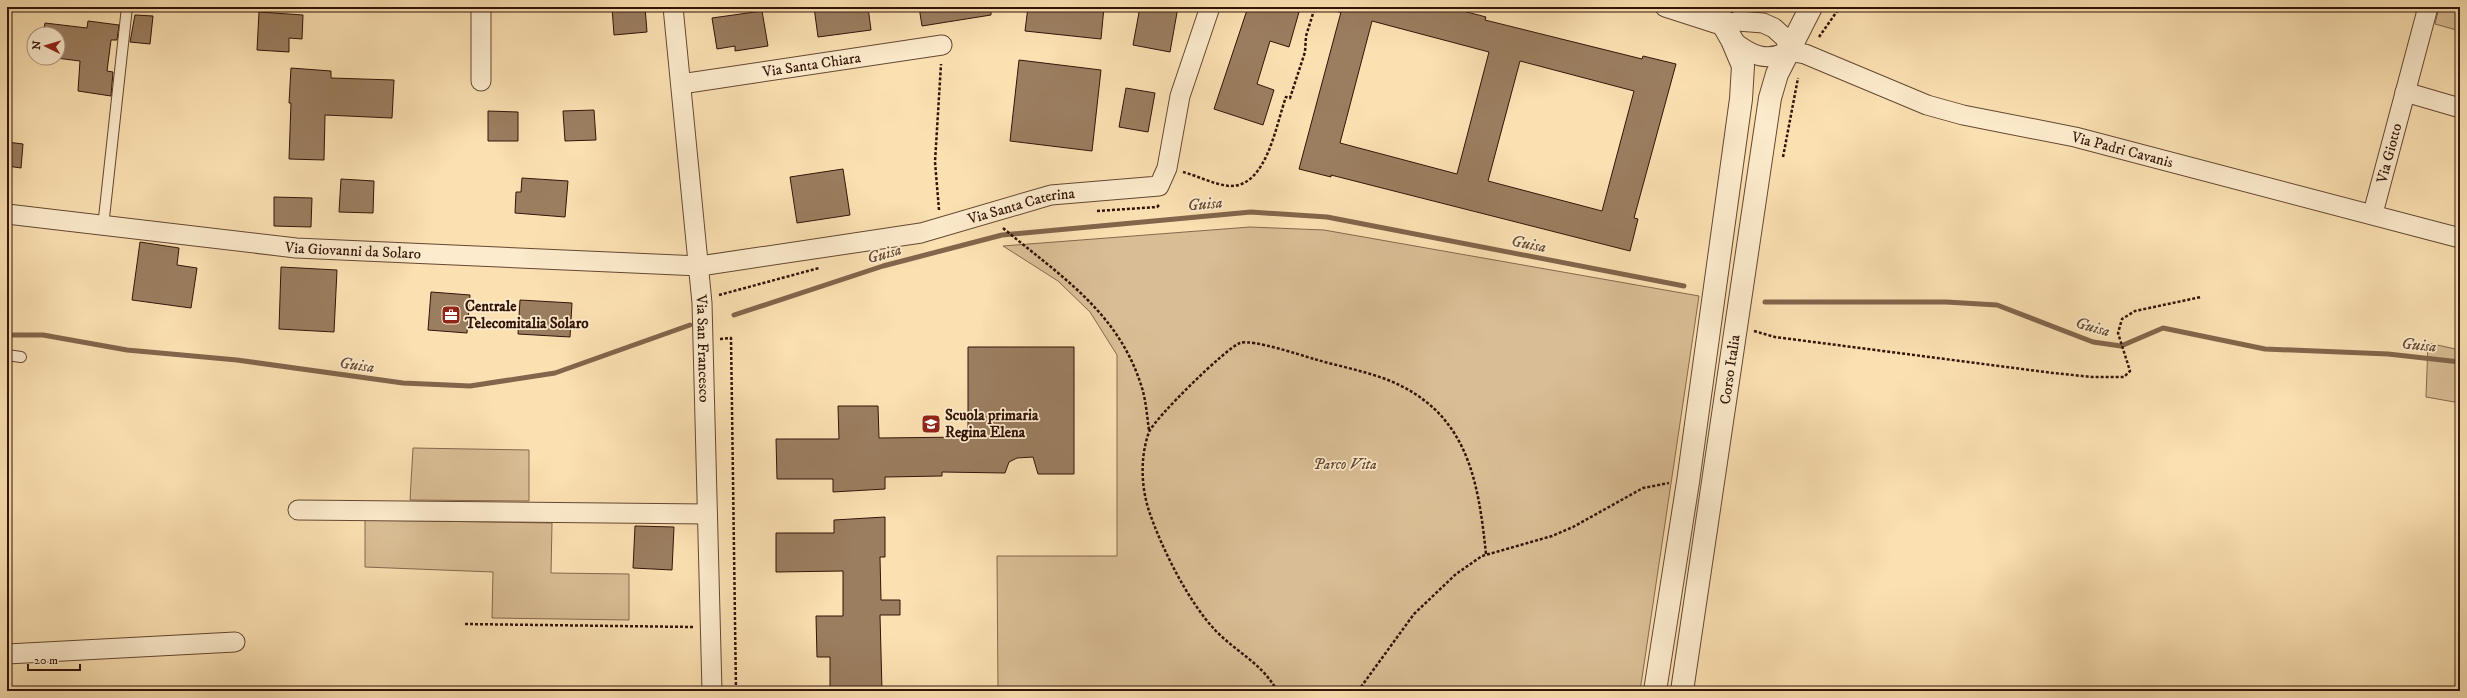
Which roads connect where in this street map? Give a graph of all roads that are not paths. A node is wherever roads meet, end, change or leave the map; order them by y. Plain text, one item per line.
1 (127, 7) edge
2 (481, 7) edge
3 (673, 7) edge
4 (1210, 7) edge
5 (1665, 7) edge
6 (1811, 7) edge
7 (2428, 7) edge
8 (1724, 24) edge
9 (942, 45) road end
10 (1796, 52) junction
11 (481, 81) dead end
12 (681, 84) junction
13 (2405, 92) junction
14 (2460, 108) edge
15 (7, 214) edge
16 (2373, 214) junction
17 (103, 227) junction
18 (2460, 238) edge
19 (700, 266) junction
20 (7, 355) edge
21 (21, 357) dead end
22 (298, 510) dead end
23 (707, 514) junction
24 (235, 642) dead end
25 (7, 654) edge
26 (712, 691) edge
27 (1655, 691) edge
28 (1682, 691) edge

1 - 17 lane
2 - 11 street
3 - 12 street, Via San Francesco
4 - 19 street, Via Santa Caterina
5 - 8 street
6 - 10 street, Corso Italia
7 - 13 street, Via Giotto
8 - 10 street
8 - 10 street
8 - 27 street, Corso Italia
9 - 12 street, Via Santa Chiara
10 - 16 street, Via Padri Cavanis
10 - 28 street, Corso Italia
12 - 19 street, Via San Francesco
13 - 14 street
13 - 16 street, Via Giotto
15 - 17 street, Via Giovanni da Solaro
16 - 18 street, Via Padri Cavanis
17 - 19 street, Via Giovanni da Solaro
19 - 23 street, Via San Francesco
20 - 21 lane
22 - 23 street
23 - 26 street, Via San Francesco
24 - 25 street

